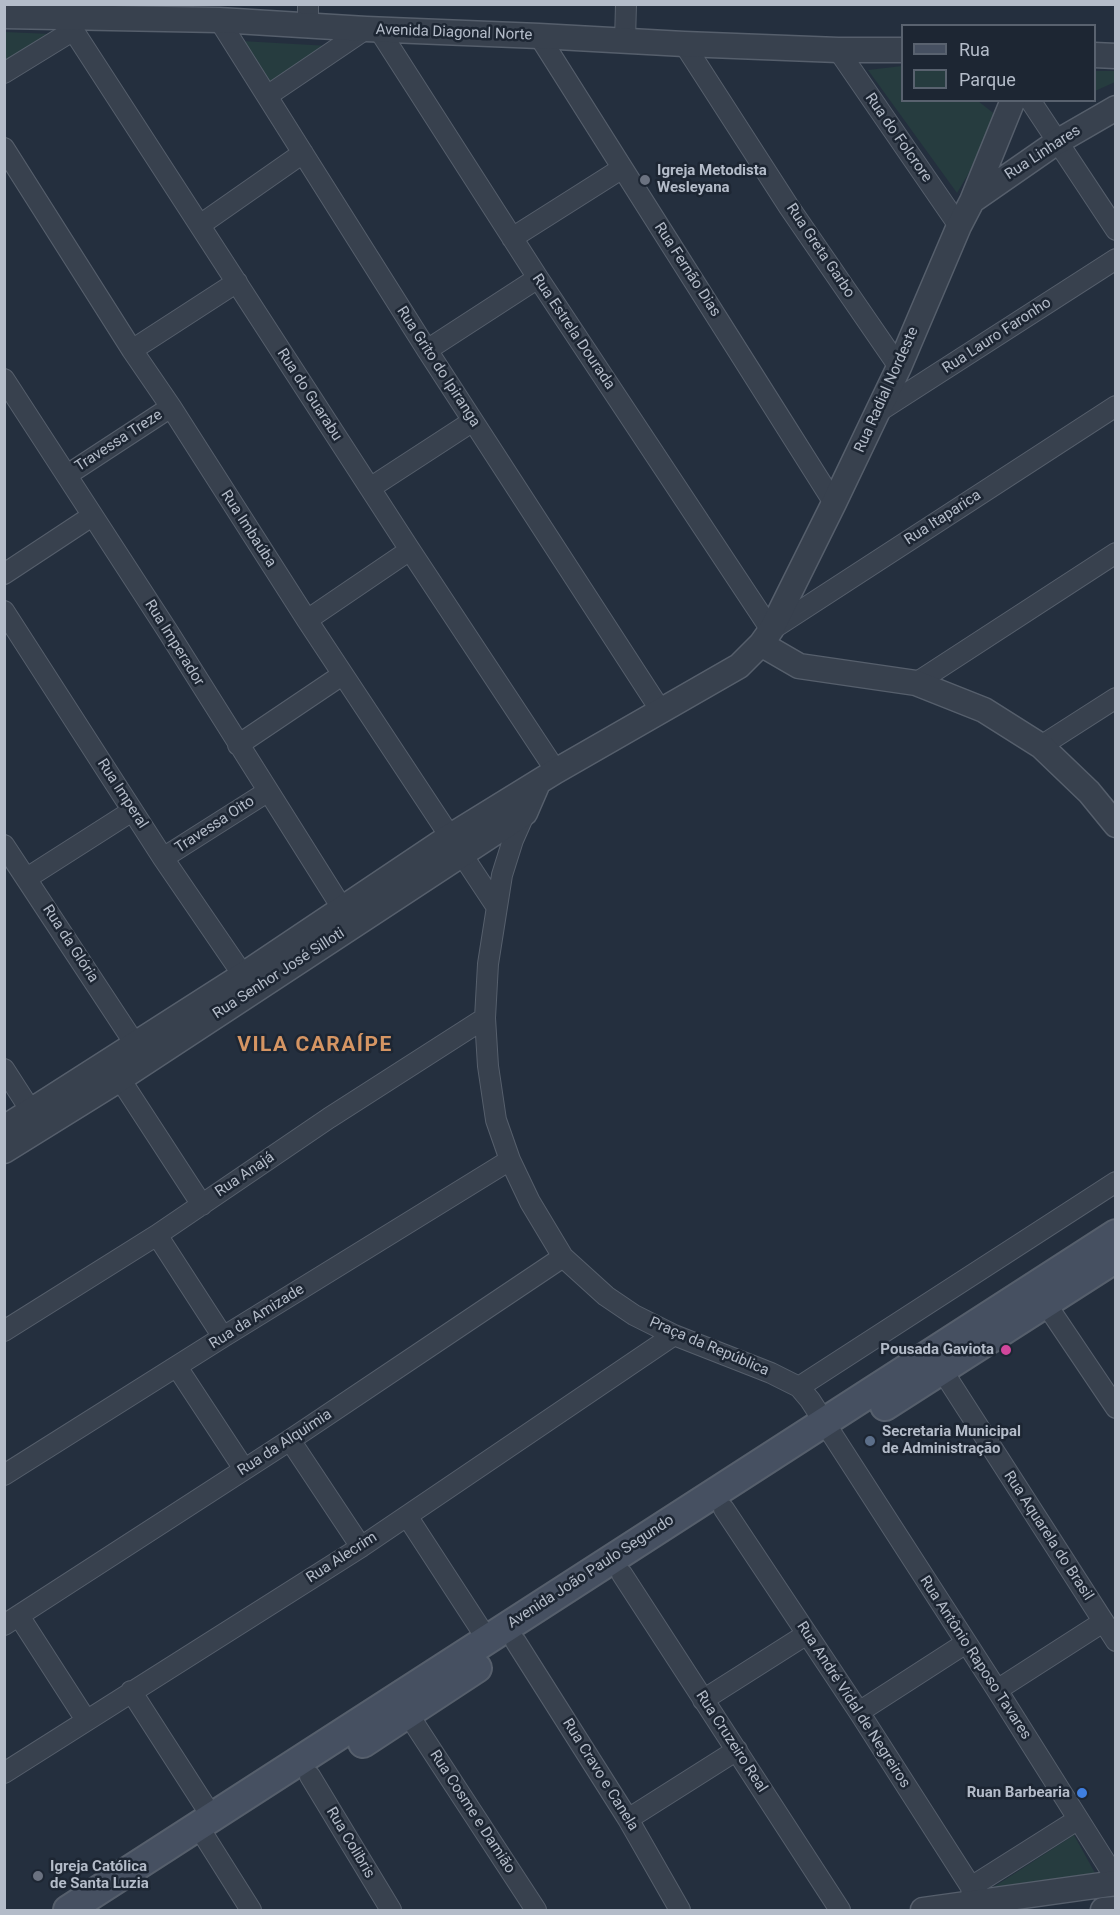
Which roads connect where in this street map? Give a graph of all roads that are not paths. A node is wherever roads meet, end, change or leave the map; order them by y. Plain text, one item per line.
1 (626, 4) edge
2 (308, 15) edge
3 (4, 16) edge
4 (219, 20) junction
5 (69, 23) junction
6 (373, 30) junction
7 (539, 36) junction
8 (625, 41) junction
9 (684, 44) junction
10 (838, 50) junction
11 (901, 50) edge
12 (1096, 55) edge
13 (1116, 56) edge
14 (4, 73) edge
15 (267, 96) junction
16 (1013, 102) edge
17 (1031, 102) edge
18 (1116, 108) edge
19 (1057, 142) junction
20 (4, 148) edge
21 (303, 153) junction
22 (621, 169) junction
23 (972, 201) junction
24 (200, 225) junction
25 (959, 226) junction
26 (1116, 230) edge
27 (512, 238) junction
28 (1116, 259) edge
29 (538, 278) junction
30 (237, 282) junction
31 (132, 350) junction
32 (428, 350) junction
33 (898, 367) junction
34 (4, 379) edge
35 (1116, 406) edge
36 (171, 407) junction
37 (878, 412) junction
38 (473, 421) junction
39 (67, 475) junction
40 (370, 488) junction
41 (834, 504) junction
42 (92, 516) junction
43 (410, 550) junction
44 (1116, 553) edge
45 (4, 574) edge
46 (4, 611) edge
47 (307, 620) junction
48 (766, 637) junction
49 (739, 666) joint
50 (342, 675) junction
51 (916, 683) junction
52 (1116, 698) edge
53 (661, 711) junction
54 (238, 745) junction
55 (1041, 746) junction
56 (547, 777) junction
57 (267, 792) junction
58 (132, 811) junction
59 (525, 813) junction
60 (1116, 825) edge
61 (4, 845) edge
62 (455, 846) junction
63 (163, 858) junction
64 (27, 878) junction
65 (496, 906) junction
66 (342, 908) junction
67 (243, 975) junction
68 (485, 1018) junction
69 (135, 1044) junction
70 (4, 1069) edge
71 (120, 1078) junction
72 (31, 1111) junction
73 (4, 1128) edge
74 (4, 1151) edge
75 (510, 1160) junction
76 (1116, 1182) edge
77 (202, 1204) junction
78 (1116, 1234) edge
79 (157, 1235) junction
80 (563, 1257) junction
81 (1116, 1258) edge
82 (1046, 1304) junction
83 (4, 1330) edge
84 (674, 1335) junction
85 (223, 1337) junction
86 (177, 1367) junction
87 (942, 1370) junction
88 (799, 1387) junction
89 (1116, 1408) edge
90 (829, 1430) junction
91 (290, 1440) junction
92 (244, 1470) junction
93 (4, 1475) edge
94 (724, 1509) junction
95 (407, 1516) junction
96 (361, 1547) junction
97 (622, 1574) junction
98 (12, 1621) edge
99 (1104, 1622) junction
100 (807, 1634) junction
101 (487, 1639) junction
102 (1116, 1641) edge
103 (516, 1642) junction
104 (966, 1643) junction
105 (997, 1689) junction
106 (131, 1691) junction
107 (703, 1700) junction
108 (859, 1712) junction
109 (408, 1714) junction
110 (86, 1720) junction
111 (737, 1750) junction
112 (4, 1773) edge
113 (310, 1776) junction
114 (628, 1819) junction
115 (1077, 1820) junction
116 (206, 1828) junction
117 (1116, 1881) edge
118 (972, 1895) junction
119 (1116, 1909) edge
120 (68, 1911) edge
121 (104, 1911) edge
122 (251, 1911) edge
123 (391, 1911) edge
124 (536, 1911) edge
125 (680, 1911) edge
126 (840, 1911) edge
127 (923, 1911) edge
128 (1103, 1911) edge

1 - 8 street
2 - 4 street, Avenida Diagonal Norte
2 - 6 street, Avenida Diagonal Norte
3 - 5 street, Avenida Diagonal Norte
4 - 5 street, Avenida Diagonal Norte
4 - 15 street, Rua Grito do Ipiranga
5 - 14 street
5 - 24 street, Rua do Guarabu
6 - 7 street, Avenida Diagonal Norte
6 - 15 street
6 - 27 street, Rua Estrela Dourada
7 - 8 street, Avenida Diagonal Norte
7 - 22 street, Rua Fernão Dias
8 - 9 street, Avenida Diagonal Norte
9 - 10 street, Avenida Diagonal Norte
9 - 33 street, Rua Greta Garbo
10 - 11 street, Avenida Diagonal Norte
10 - 25 street, Rua do Folcrore
12 - 13 street
15 - 21 street, Rua Grito do Ipiranga
16 - 23 street, Rua Radial Nordeste
17 - 19 street
18 - 19 street, Rua Linhares
19 - 23 street, Rua Linhares
19 - 26 street
20 - 31 street, Rua Imbaúba
21 - 24 street
21 - 32 street, Rua Grito do Ipiranga
22 - 27 street
22 - 41 street, Rua Fernão Dias
23 - 25 street, Rua Radial Nordeste
24 - 30 street, Rua do Guarabu
25 - 33 street, Rua Radial Nordeste
27 - 29 street, Rua Estrela Dourada
28 - 37 street, Rua Lauro Faronho
29 - 32 street
29 - 48 street, Rua Estrela Dourada
30 - 31 street
30 - 40 street, Rua do Guarabu
31 - 36 street, Rua Imbaúba
32 - 38 street, Rua Grito do Ipiranga
33 - 37 street, Rua Radial Nordeste
34 - 39 street, Rua Imperador
35 - 48 street, Rua Itaparica
36 - 39 street, Travessa Treze
36 - 47 street, Rua Imbaúba
37 - 41 street, Rua Radial Nordeste
38 - 40 street
38 - 53 street, Rua Grito do Ipiranga
39 - 42 street, Rua Imperador
40 - 43 street, Rua do Guarabu
41 - 48 street, Rua Radial Nordeste
42 - 45 street
42 - 54 street, Rua Imperador
43 - 47 street
43 - 56 street, Rua do Guarabu
44 - 51 street
46 - 58 street, Rua Imperal
47 - 50 street, Rua Imbaúba
48 - 49 street, Rua Radial Nordeste
48 - 51 street
49 - 53 street, Rua Senhor José Silloti
50 - 54 street
50 - 62 street, Rua Imbaúba
51 - 55 street
52 - 55 street
53 - 56 street, Rua Senhor José Silloti
54 - 57 street, Rua Imperador
55 - 60 street
56 - 59 street
56 - 62 street, Rua Senhor José Silloti
57 - 63 street, Travessa Oito
57 - 66 street, Rua Imperador
58 - 63 street, Rua Imperal
58 - 64 street
59 - 62 street, Rua Senhor José Silloti
59 - 65 street, Praça da República
61 - 64 street, Rua da Glória
62 - 65 street, Rua Imbaúba
62 - 66 street, Rua Senhor José Silloti
62 - 71 street, Rua Senhor José Silloti
63 - 67 street, Rua Imperal
64 - 69 street, Rua da Glória
65 - 68 street, Praça da República
66 - 67 street, Rua Senhor José Silloti
67 - 69 street, Rua Senhor José Silloti
68 - 75 street, Praça da República
68 - 77 street, Rua Anajá
69 - 72 street, Rua Senhor José Silloti
70 - 72 street
71 - 74 street, Rua Senhor José Silloti
71 - 77 street
72 - 73 street, Rua Senhor José Silloti
75 - 80 street, Praça da República
75 - 85 street, Rua da Amizade
76 - 88 street
77 - 79 street, Rua Anajá
78 - 90 main road, Avenida João Paulo Segundo
79 - 83 street, Rua Anajá
79 - 85 street
80 - 84 street, Praça da República
80 - 91 street, Rua da Alquimia
81 - 82 main road, Avenida João Paulo Segundo
82 - 87 main road, Avenida João Paulo Segundo
82 - 89 street
84 - 88 street, Praça da República
84 - 95 street, Rua Alecrim
85 - 86 street, Rua da Amizade
86 - 92 street
86 - 93 street, Rua da Amizade
87 - 90 main road, Avenida João Paulo Segundo
87 - 99 street, Rua Aquarela do Brasil
88 - 90 street, Praça da República
90 - 94 main road, Avenida João Paulo Segundo
90 - 101 main road, Avenida João Paulo Segundo
90 - 104 street, Rua Antônio Raposo Tavares
91 - 92 street, Rua da Alquimia
91 - 96 street
92 - 98 street, Rua da Alquimia
94 - 97 main road, Avenida João Paulo Segundo
94 - 100 street, Rua André Vidal de Negreiros
95 - 96 street, Rua Alecrim
95 - 101 street
96 - 106 street, Rua Alecrim
97 - 103 main road, Avenida João Paulo Segundo
97 - 107 street, Rua Cruzeiro Real
98 - 110 street
99 - 102 street, Rua Aquarela do Brasil
99 - 105 street
100 - 107 street
100 - 108 street, Rua André Vidal de Negreiros
101 - 116 main road, Avenida João Paulo Segundo
103 - 109 main road, Avenida João Paulo Segundo
103 - 114 street, Rua Cravo e Canela
104 - 105 street, Rua Antônio Raposo Tavares
104 - 108 street
105 - 115 street, Rua Antônio Raposo Tavares
106 - 110 street, Rua Alecrim
106 - 116 street
107 - 111 street, Rua Cruzeiro Real
108 - 118 street, Rua André Vidal de Negreiros
109 - 113 main road, Avenida João Paulo Segundo
109 - 124 street, Rua Cosme e Damião
110 - 112 street, Rua Alecrim
111 - 114 street
111 - 126 street, Rua Cruzeiro Real
113 - 116 main road, Avenida João Paulo Segundo
113 - 123 street, Rua Colibris
114 - 125 street, Rua Cravo e Canela
115 - 117 street, Rua Antônio Raposo Tavares
115 - 118 street
116 - 120 main road, Avenida João Paulo Segundo
116 - 121 main road, Avenida João Paulo Segundo
116 - 122 street
117 - 118 street
118 - 127 street
119 - 128 street

